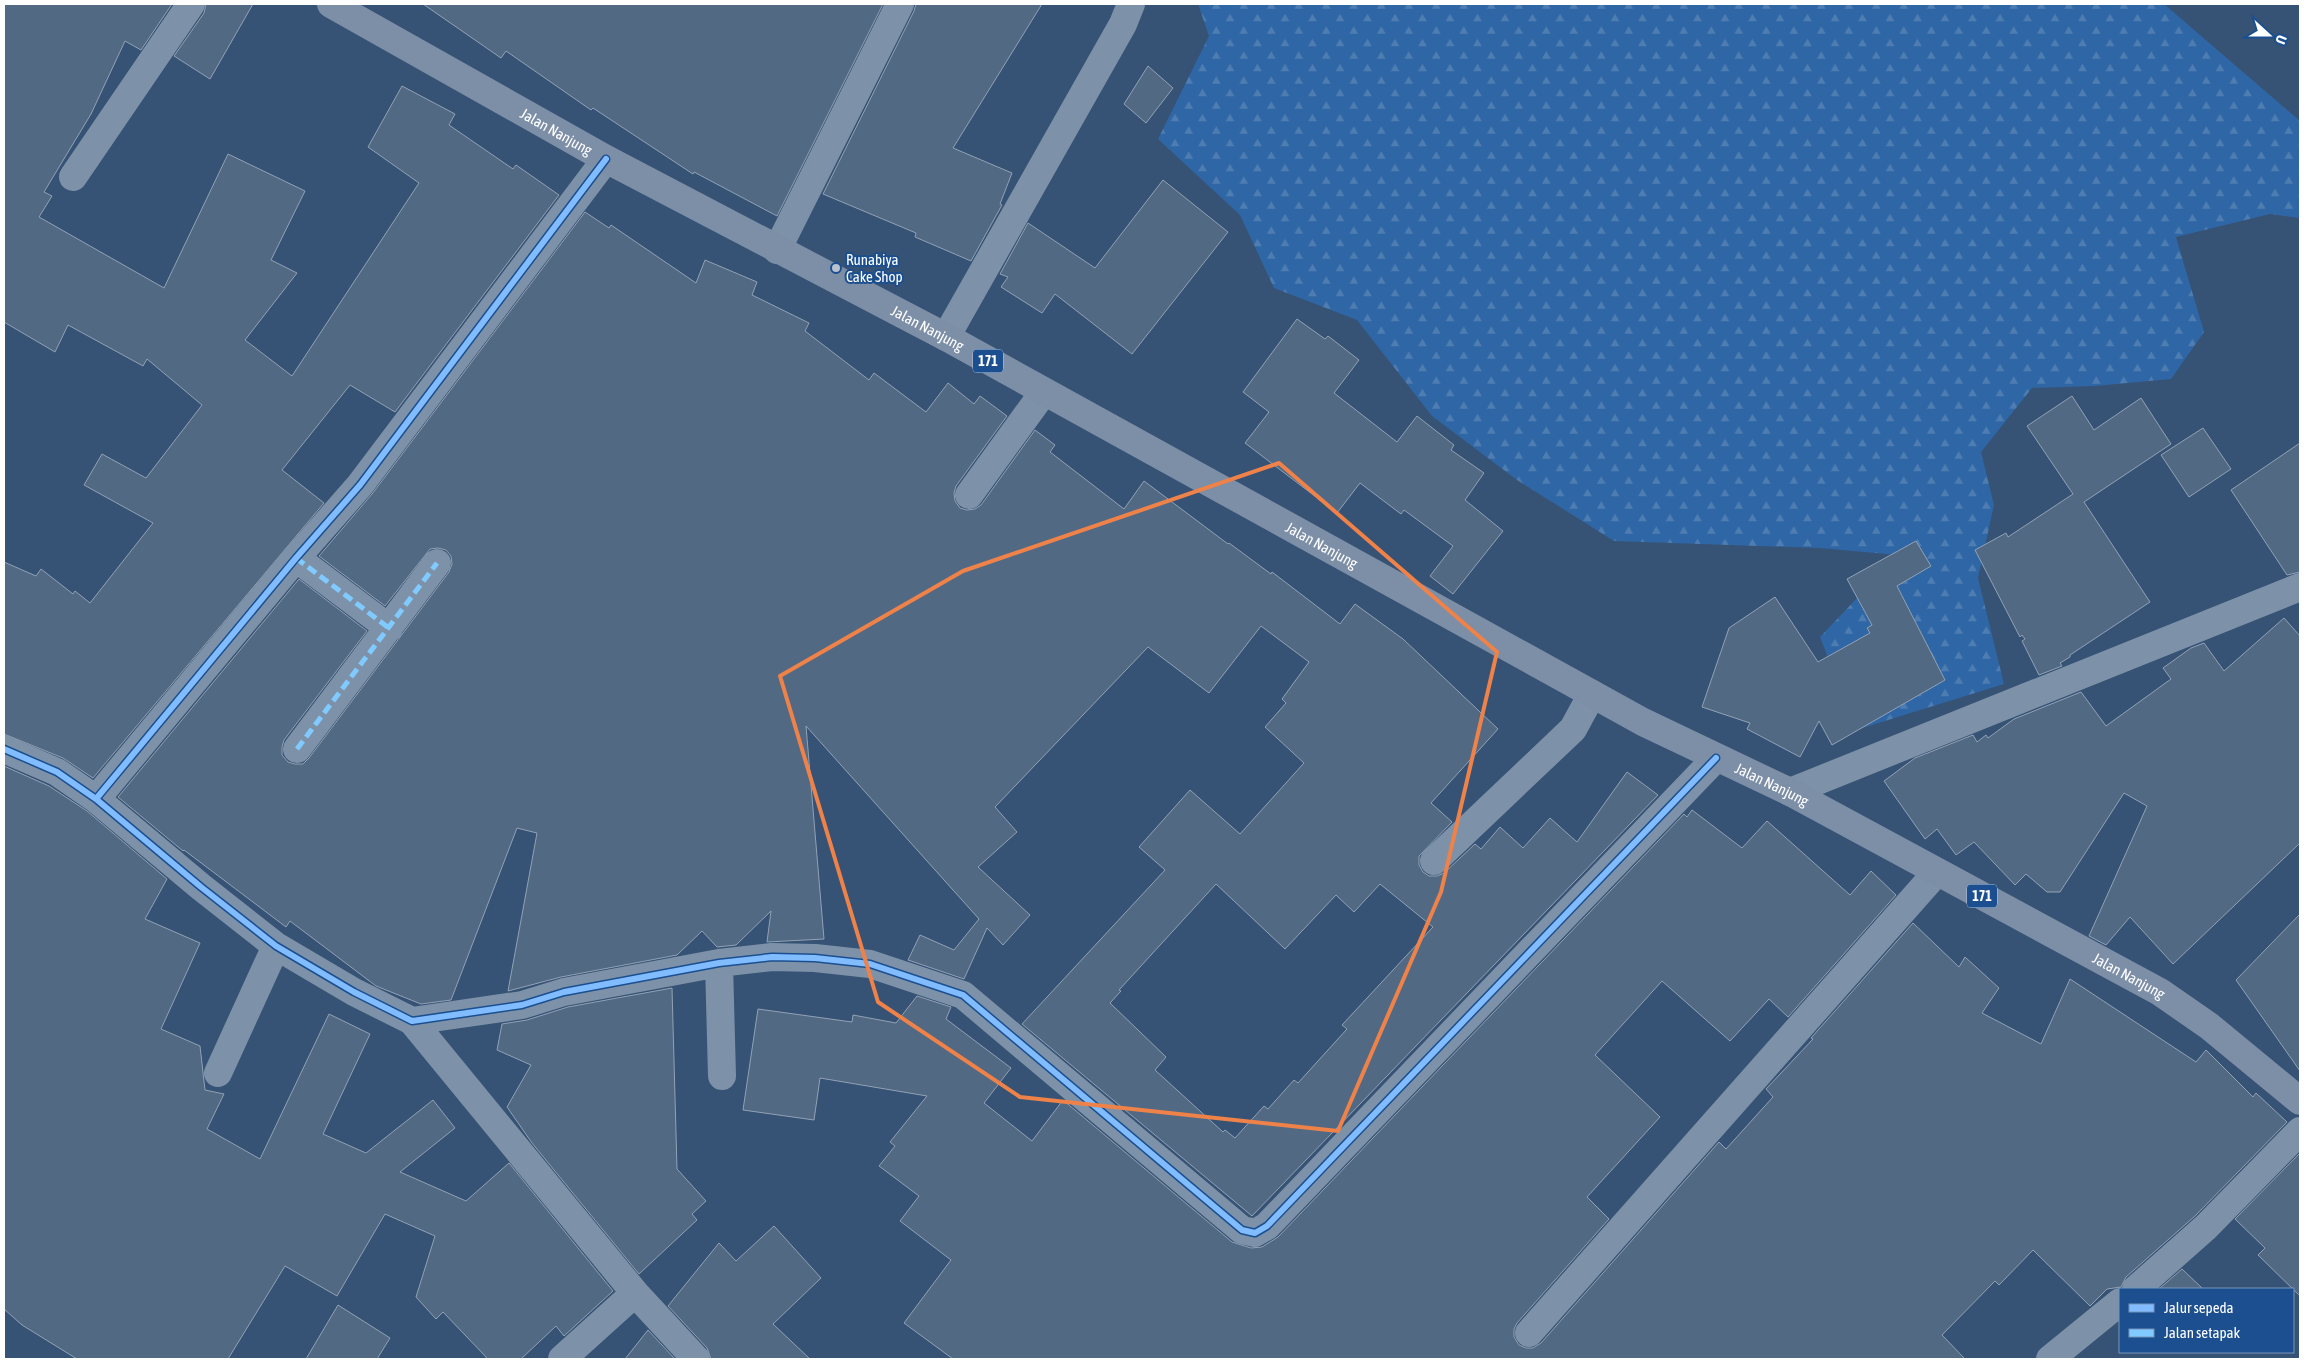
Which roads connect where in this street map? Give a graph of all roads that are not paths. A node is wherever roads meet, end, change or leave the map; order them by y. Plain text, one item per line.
1 (191, 4) edge
2 (330, 4) edge
3 (900, 4) edge
4 (1131, 4) edge
5 (361, 11) edge
6 (606, 159) junction
7 (73, 177) dead end
8 (777, 250) junction
9 (946, 337) junction
10 (1043, 392) junction
11 (969, 495) dead end
12 (296, 558) junction
13 (438, 562) dead end
14 (2293, 590) edge
15 (389, 628) junction
16 (1592, 694) junction
17 (4, 749) edge
18 (297, 750) dead end
19 (1716, 758) junction
20 (1790, 792) junction
21 (96, 799) junction
22 (1434, 861) dead end
23 (1937, 872) junction
24 (276, 946) junction
25 (719, 963) junction
26 (412, 1021) junction
27 (218, 1073) dead end
28 (722, 1076) dead end
29 (2300, 1101) edge
30 (2300, 1131) edge
31 (2137, 1288) edge
32 (636, 1293) junction
33 (2119, 1303) edge
34 (1529, 1332) dead end
35 (562, 1359) edge
36 (696, 1359) edge
37 (2050, 1359) edge

1 - 7 street
2 - 5 main road, Jalan Nanjung / 171
3 - 8 street
4 - 9 street
5 - 6 main road, Jalan Nanjung / 171
6 - 8 main road, Jalan Nanjung / 171
6 - 12 street
8 - 9 main road, Jalan Nanjung / 171
9 - 10 main road, Jalan Nanjung / 171
10 - 11 street
10 - 16 main road, Jalan Nanjung / 171
12 - 15 street
12 - 21 street
13 - 15 street
14 - 20 street
15 - 18 street
16 - 19 main road, Jalan Nanjung / 171
16 - 22 street
17 - 21 street
19 - 20 main road, Jalan Nanjung / 171
19 - 25 street
20 - 23 main road, Jalan Nanjung / 171
21 - 24 street
23 - 29 main road, Jalan Nanjung / 171
23 - 34 street
24 - 26 street
24 - 27 street
25 - 26 street
25 - 28 street
26 - 32 street
30 - 31 street
32 - 35 street
32 - 36 street
33 - 37 street

